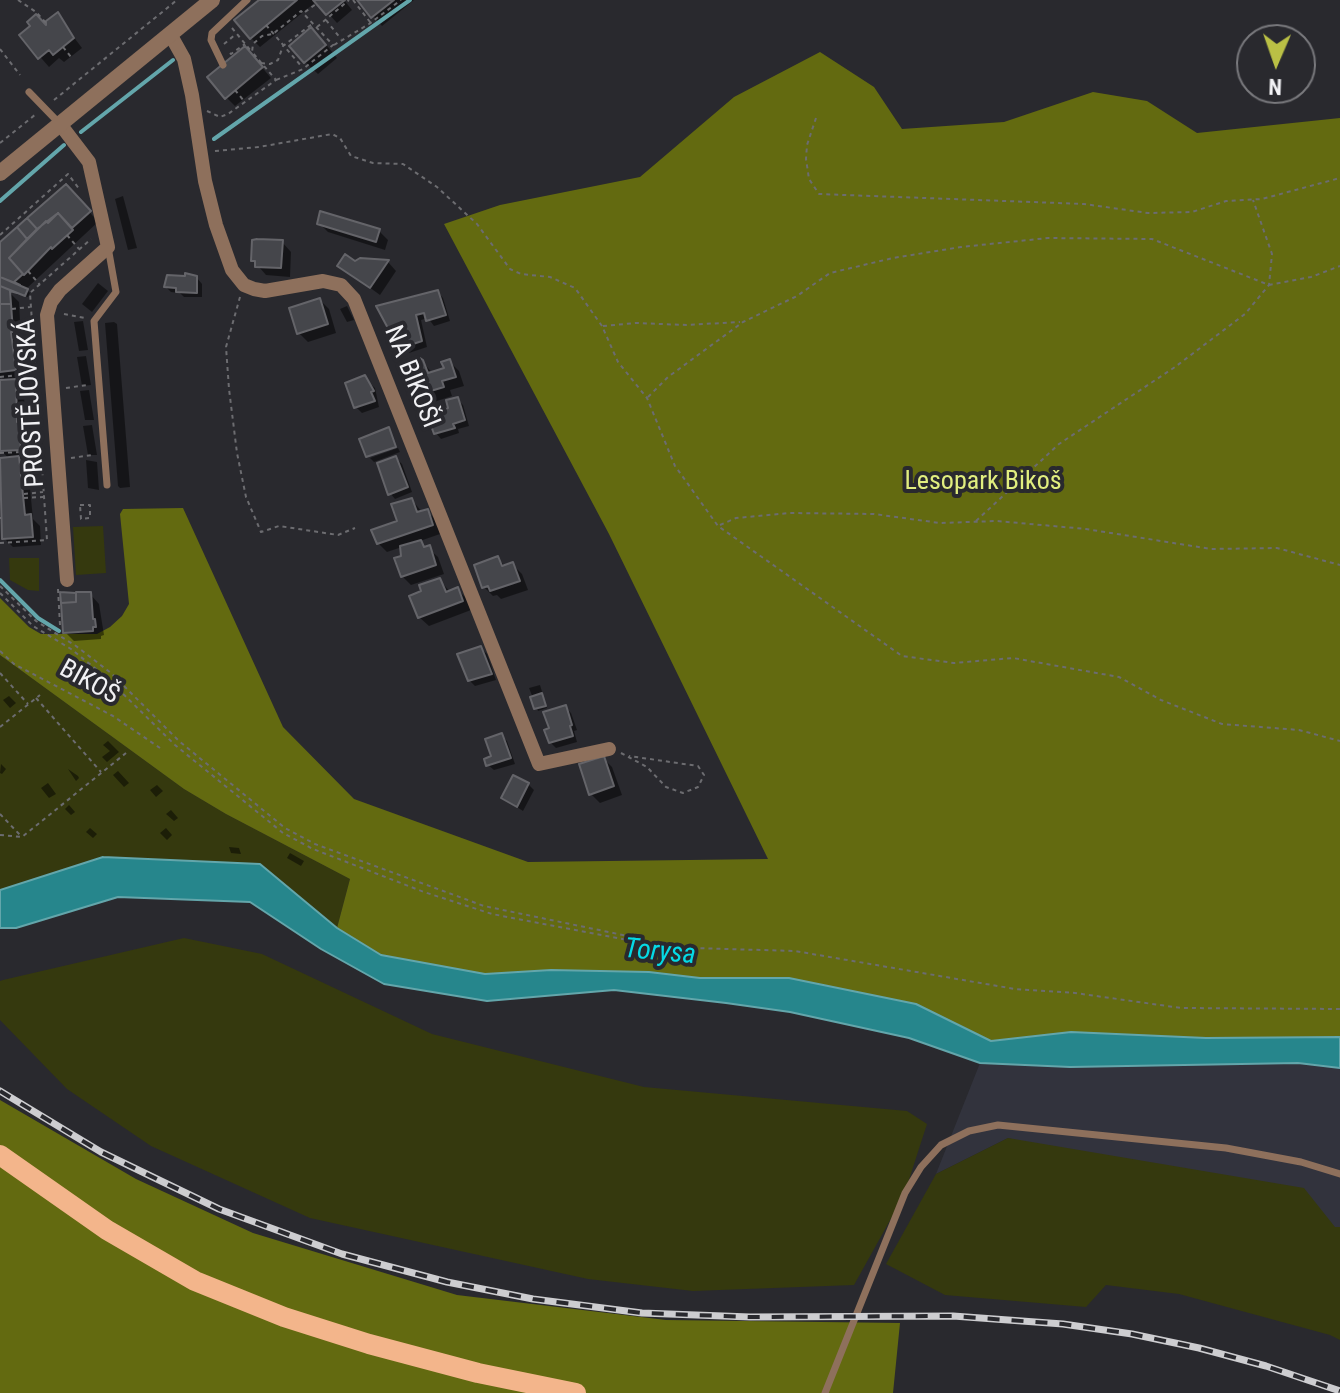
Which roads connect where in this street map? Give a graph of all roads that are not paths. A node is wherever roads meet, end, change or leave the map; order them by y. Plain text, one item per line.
1 (247, 0) edge
2 (208, 3) edge
3 (224, 24) junction
4 (170, 34) junction
5 (223, 65) dead end
6 (29, 92) dead end
7 (60, 124) junction
8 (0, 173) edge
9 (108, 247) junction
10 (107, 485) dead end
11 (67, 575) road end
12 (609, 749) road end
13 (0, 1155) edge
14 (1340, 1174) edge
15 (576, 1393) edge
16 (825, 1393) edge

1 - 3 lane
2 - 3 lane
2 - 4 street
3 - 5 lane
4 - 7 street
4 - 12 street, NA BIKOŠI
6 - 7 lane
7 - 8 street
7 - 9 street
9 - 10 lane
9 - 11 street, PROSTĚJOVSKÁ
13 - 15 main road
14 - 16 lane

